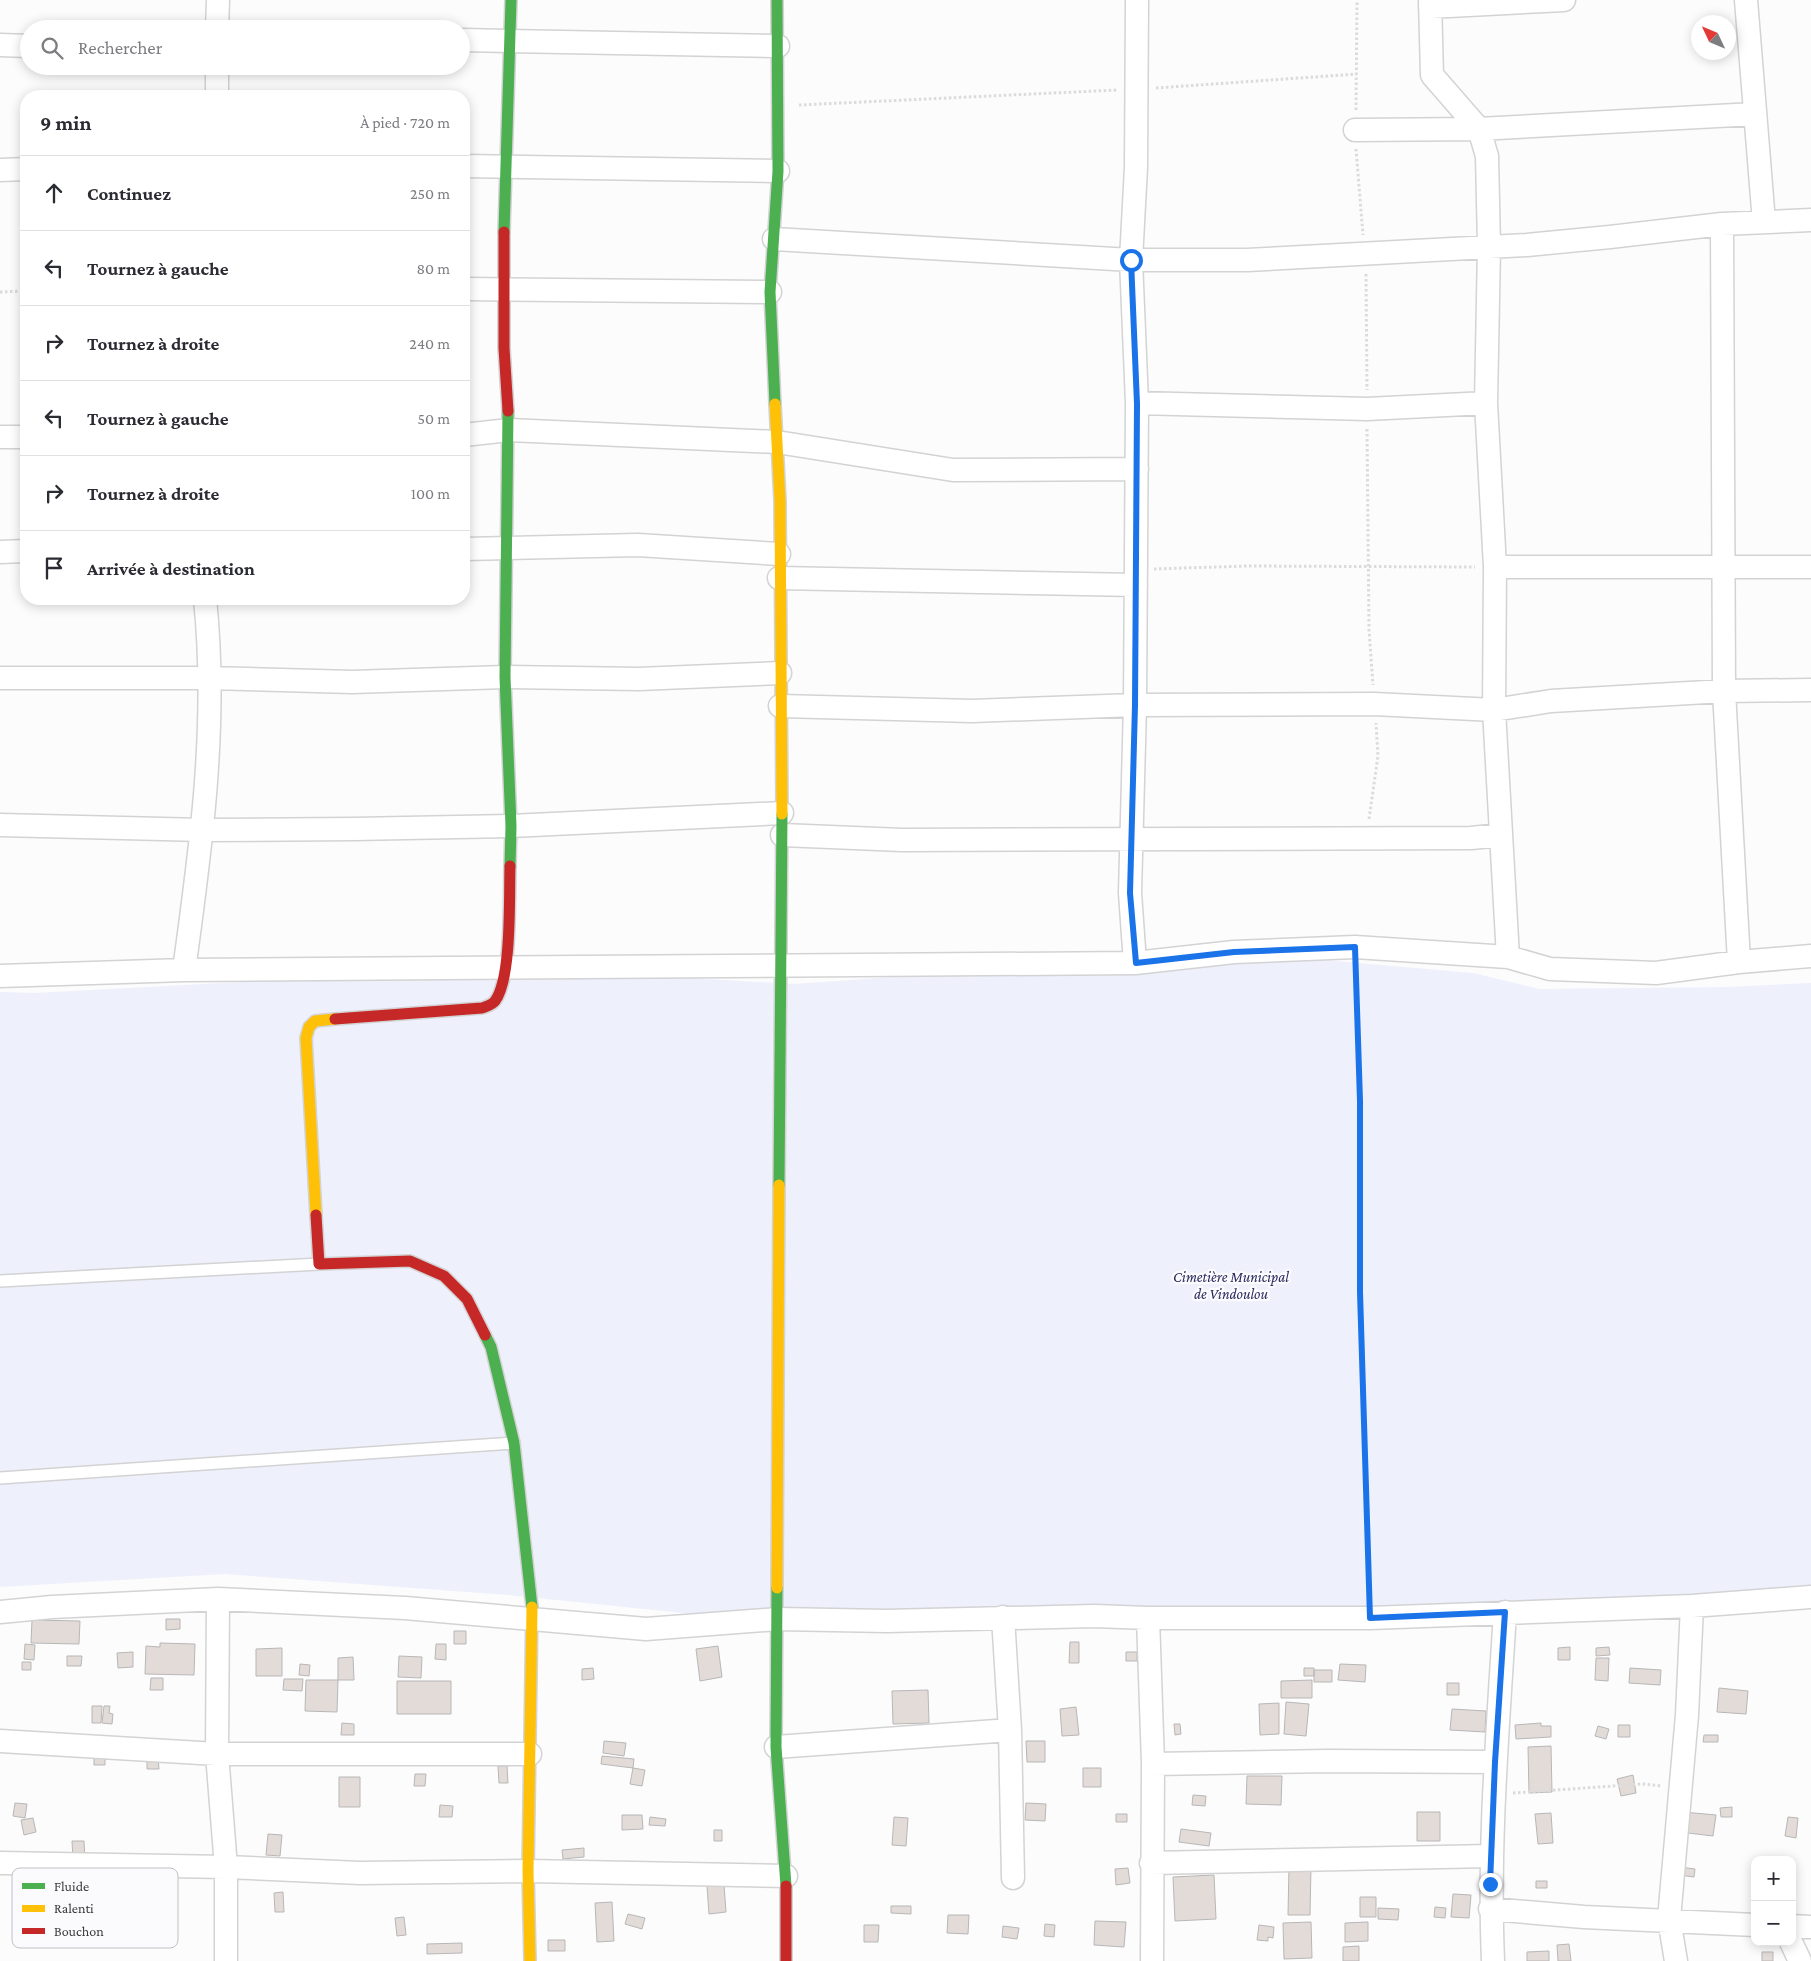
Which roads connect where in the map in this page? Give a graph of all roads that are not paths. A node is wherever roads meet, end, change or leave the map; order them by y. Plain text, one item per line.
1 (218, 0) edge
2 (511, 0) edge
3 (777, 0) edge
4 (1137, 0) edge
5 (1564, 0) edge
6 (1746, 0) edge
7 (1430, 3) edge
8 (217, 20) edge
9 (470, 40) edge
10 (510, 40) junction
11 (0, 45) edge
12 (20, 46) edge
13 (778, 46) junction
14 (217, 75) edge
15 (217, 90) edge
16 (1754, 114) junction
17 (1480, 129) junction
18 (1355, 130) road end
19 (470, 166) edge
20 (507, 168) junction
21 (20, 169) edge
22 (0, 170) edge
23 (778, 171) junction
24 (1811, 220) edge
25 (1764, 222) junction
26 (1722, 224) junction
27 (774, 239) junction
28 (1490, 247) junction
29 (1131, 260) junction
30 (504, 288) junction
31 (470, 289) edge
32 (770, 292) junction
33 (1486, 403) junction
34 (1137, 404) junction
35 (509, 430) junction
36 (470, 434) edge
37 (20, 437) edge
38 (0, 438) edge
39 (777, 442) junction
40 (1137, 470) junction
41 (470, 549) edge
42 (504, 550) junction
43 (20, 551) edge
44 (0, 552) edge
45 (779, 554) junction
46 (1495, 567) junction
47 (1724, 567) junction
48 (1811, 567) edge
49 (1136, 577) junction
50 (780, 578) junction
51 (205, 605) edge
52 (780, 673) junction
53 (505, 677) junction
54 (0, 678) edge
55 (210, 678) junction
56 (1724, 690) junction
57 (1811, 690) edge
58 (1135, 705) junction
59 (780, 706) junction
60 (1494, 710) junction
61 (782, 813) junction
62 (0, 825) edge
63 (511, 826) junction
64 (203, 830) junction
65 (782, 835) junction
66 (1501, 835) junction
67 (1132, 839) junction
68 (1811, 956) edge
69 (1508, 957) junction
70 (1739, 962) junction
71 (1136, 963) junction
72 (779, 964) junction
73 (506, 968) junction
74 (184, 970) junction
75 (0, 976) edge
76 (319, 1264) junction
77 (0, 1281) edge
78 (514, 1443) junction
79 (0, 1478) edge
80 (1811, 1597) edge
81 (218, 1599) junction
82 (1692, 1606) junction
83 (0, 1612) edge
84 (1505, 1612) junction
85 (1003, 1617) junction
86 (1148, 1618) junction
87 (533, 1619) junction
88 (778, 1619) junction
89 (1010, 1730) junction
90 (0, 1741) edge
91 (776, 1747) junction
92 (217, 1754) junction
93 (530, 1754) junction
94 (1495, 1762) junction
95 (1153, 1764) junction
96 (1491, 1856) junction
97 (0, 1863) edge
98 (1151, 1863) junction
99 (226, 1867) junction
100 (528, 1871) junction
101 (786, 1876) junction
102 (1013, 1878) dead end
103 (1490, 1909) junction
104 (1669, 1919) junction
105 (1751, 1925) edge
106 (1796, 1926) edge
107 (1811, 1927) edge
108 (1793, 1946) edge
109 (226, 1961) edge
110 (530, 1961) edge
111 (786, 1961) edge
112 (1152, 1961) edge
113 (1493, 1961) edge
114 (1676, 1961) edge
115 (1800, 1961) edge

1 - 8 street
2 - 10 street
3 - 13 street
4 - 29 street
5 - 7 street
6 - 16 street
7 - 17 street
9 - 10 street
10 - 13 street
10 - 20 street
11 - 12 street
13 - 23 street
14 - 15 street
16 - 17 street
16 - 25 street
17 - 18 street
17 - 28 street
19 - 20 street
20 - 23 street
20 - 30 street
21 - 22 street
23 - 27 street
24 - 25 street
25 - 26 street
26 - 28 street
26 - 47 street
27 - 29 street
27 - 32 street
28 - 29 street
28 - 33 street
29 - 34 street
30 - 31 street
30 - 32 street
30 - 35 street
32 - 39 street
33 - 34 street
33 - 46 street
34 - 40 street
35 - 36 street
35 - 39 street
35 - 42 street
37 - 38 street
39 - 40 street
39 - 45 street
40 - 49 street
41 - 42 street
42 - 45 street
42 - 53 street
43 - 44 street
45 - 50 street
46 - 47 street
46 - 60 street
47 - 48 street
47 - 56 street
49 - 50 street
49 - 58 street
50 - 52 street
51 - 55 street
52 - 53 street
52 - 59 street
53 - 55 street
53 - 63 street
54 - 55 street
55 - 64 street
56 - 57 street
56 - 60 street
56 - 70 street
58 - 59 street
58 - 60 street
58 - 67 street
59 - 61 street
60 - 66 street
61 - 63 street
61 - 65 street
62 - 64 street
63 - 64 street
63 - 73 street
64 - 74 street
65 - 67 street
65 - 72 street
66 - 67 street
66 - 69 street
67 - 71 street
68 - 70 street
69 - 70 street
69 - 71 street
71 - 72 street
72 - 73 street
72 - 88 street
73 - 74 street
73 - 76 street
74 - 75 street
76 - 77 lane
76 - 78 street
78 - 79 lane
78 - 87 street
80 - 82 street
81 - 83 street
81 - 87 street
81 - 92 street
82 - 84 street
82 - 104 street
84 - 86 street
84 - 94 street
85 - 86 street
85 - 88 street
85 - 89 street
86 - 95 street
87 - 88 street
87 - 93 street
88 - 91 street
89 - 91 street
89 - 102 street
90 - 92 street
91 - 101 street
92 - 93 street
92 - 99 street
93 - 100 street
94 - 95 street
94 - 96 street
95 - 98 street
96 - 98 street
96 - 103 street
97 - 99 street
98 - 112 street
99 - 100 street
99 - 109 street
100 - 101 street
100 - 110 street
101 - 111 street
103 - 104 street
103 - 113 street
104 - 105 street
104 - 114 street
106 - 107 street
108 - 115 street

